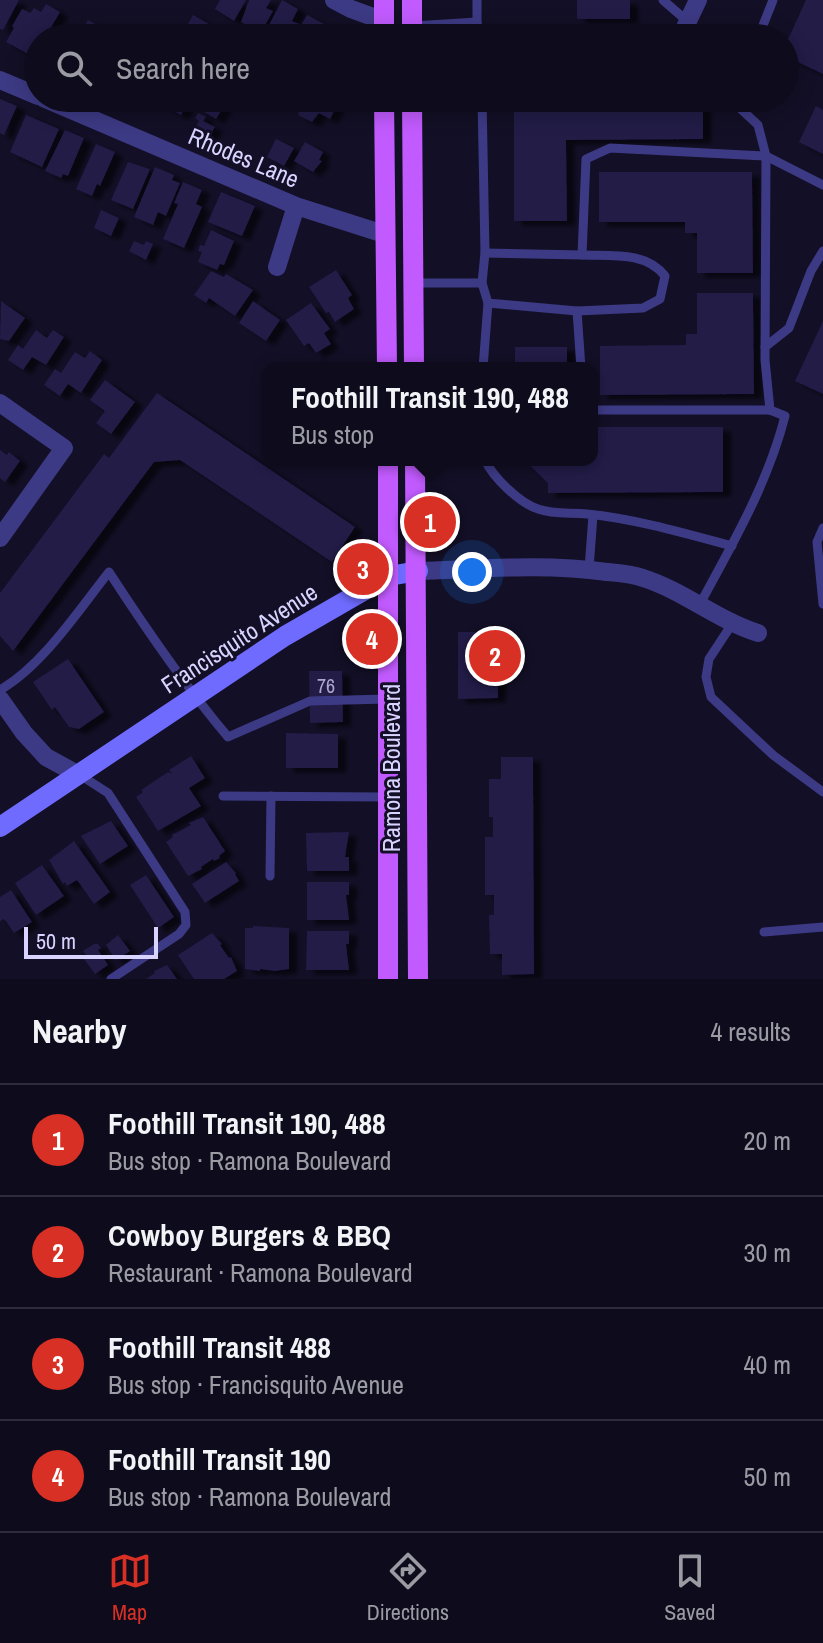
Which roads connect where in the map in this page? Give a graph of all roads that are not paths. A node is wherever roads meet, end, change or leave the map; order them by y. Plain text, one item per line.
1 (334, 0) edge
2 (412, 0) edge
3 (477, 0) edge
4 (663, 0) edge
5 (698, 0) edge
6 (773, 0) edge
7 (384, 20) edge
8 (477, 22) joint
9 (412, 24) edge
10 (464, 24) edge
11 (680, 24) edge
12 (687, 24) edge
13 (764, 24) edge
14 (0, 80) edge
15 (24, 90) edge
16 (75, 112) edge
17 (384, 112) edge
18 (412, 112) edge
19 (482, 112) edge
20 (744, 112) edge
21 (766, 156) junction
22 (823, 185) edge
23 (296, 206) junction
24 (384, 234) junction
25 (823, 251) edge
26 (485, 253) junction
27 (582, 255) junction
28 (277, 267) dead end
29 (412, 283) junction
30 (482, 283) junction
31 (488, 303) junction
32 (577, 311) junction
33 (765, 347) junction
34 (387, 362) edge
35 (414, 362) edge
36 (483, 362) edge
37 (581, 362) edge
38 (0, 403) edge
39 (598, 410) edge
40 (770, 410) junction
41 (388, 466) edge
42 (415, 466) edge
43 (488, 466) edge
44 (593, 515) junction
45 (823, 528) edge
46 (0, 538) edge
47 (732, 546) junction
48 (589, 569) junction
49 (418, 571) junction
50 (389, 576) junction
51 (700, 604) junction
52 (823, 604) edge
53 (732, 624) junction
54 (758, 633) dead end
55 (0, 690) edge
56 (194, 697) junction
57 (0, 699) edge
58 (389, 699) junction
59 (79, 775) junction
60 (823, 792) edge
61 (223, 796) dead end
62 (271, 796) junction
63 (387, 797) junction
64 (0, 827) edge
65 (270, 876) dead end
66 (823, 927) edge
67 (764, 932) dead end
68 (111, 979) edge
69 (388, 979) edge
70 (418, 979) edge

1 - 7 street
2 - 9 main road
3 - 8 lane
4 - 11 lane
5 - 12 street
6 - 13 lane
8 - 10 lane
14 - 15 street, Rhodes Lane
16 - 23 street, Rhodes Lane
17 - 24 main road
18 - 29 main road
19 - 26 lane
20 - 21 lane
21 - 22 lane
21 - 27 lane
21 - 33 lane
23 - 24 street, Rhodes Lane
23 - 28 street
24 - 34 main road
25 - 33 lane
26 - 27 lane
26 - 30 lane
27 - 32 lane
29 - 30 lane
29 - 35 main road
30 - 31 lane
31 - 32 lane
31 - 36 lane
32 - 37 lane
33 - 40 lane
38 - 46 street
39 - 40 lane
40 - 47 lane
41 - 50 main road, Ramona Boulevard
42 - 49 main road, Ramona Boulevard
43 - 44 lane
44 - 47 lane
44 - 48 lane
45 - 52 lane
47 - 51 lane
48 - 49 street, Francisquito Avenue
48 - 51 street, Francisquito Avenue
49 - 50 street, Francisquito Avenue
49 - 70 main road, Ramona Boulevard
50 - 56 street, Francisquito Avenue
50 - 58 main road, Ramona Boulevard
51 - 53 street, Francisquito Avenue
53 - 54 street, Francisquito Avenue
53 - 60 lane
55 - 56 lane
56 - 58 lane
56 - 59 street, Francisquito Avenue
57 - 59 street
58 - 63 main road, Ramona Boulevard
59 - 64 street, Francisquito Avenue
59 - 68 lane
61 - 62 lane
62 - 63 lane
62 - 65 lane
63 - 69 main road, Ramona Boulevard
66 - 67 lane

